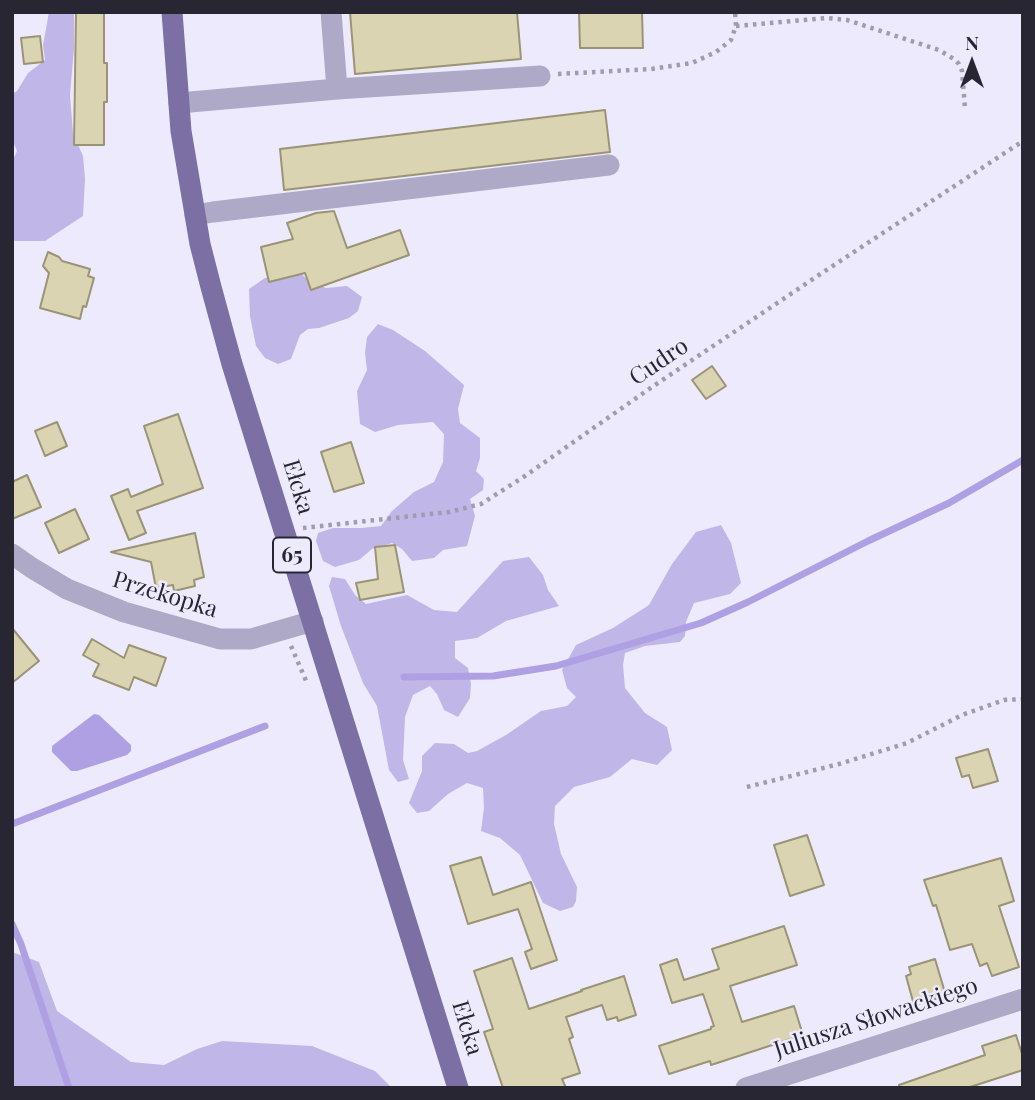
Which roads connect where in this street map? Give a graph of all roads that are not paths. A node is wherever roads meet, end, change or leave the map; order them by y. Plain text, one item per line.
1 (172, 12) edge
2 (331, 12) edge
3 (540, 76) road end
4 (337, 89) junction
5 (178, 103) junction
6 (609, 165) dead end
7 (195, 215) junction
8 (12, 554) edge
9 (313, 621) junction
10 (1023, 999) edge
11 (458, 1088) edge
12 (746, 1088) edge

1 - 5 main road, Ełcka / 65
2 - 4 street
3 - 4 street
4 - 5 street
5 - 7 main road, Ełcka / 65
6 - 7 street
7 - 9 main road, Ełcka / 65
8 - 9 street, Przekopka
9 - 11 main road, Ełcka / 65
10 - 12 street, Juliusza Słowackiego

